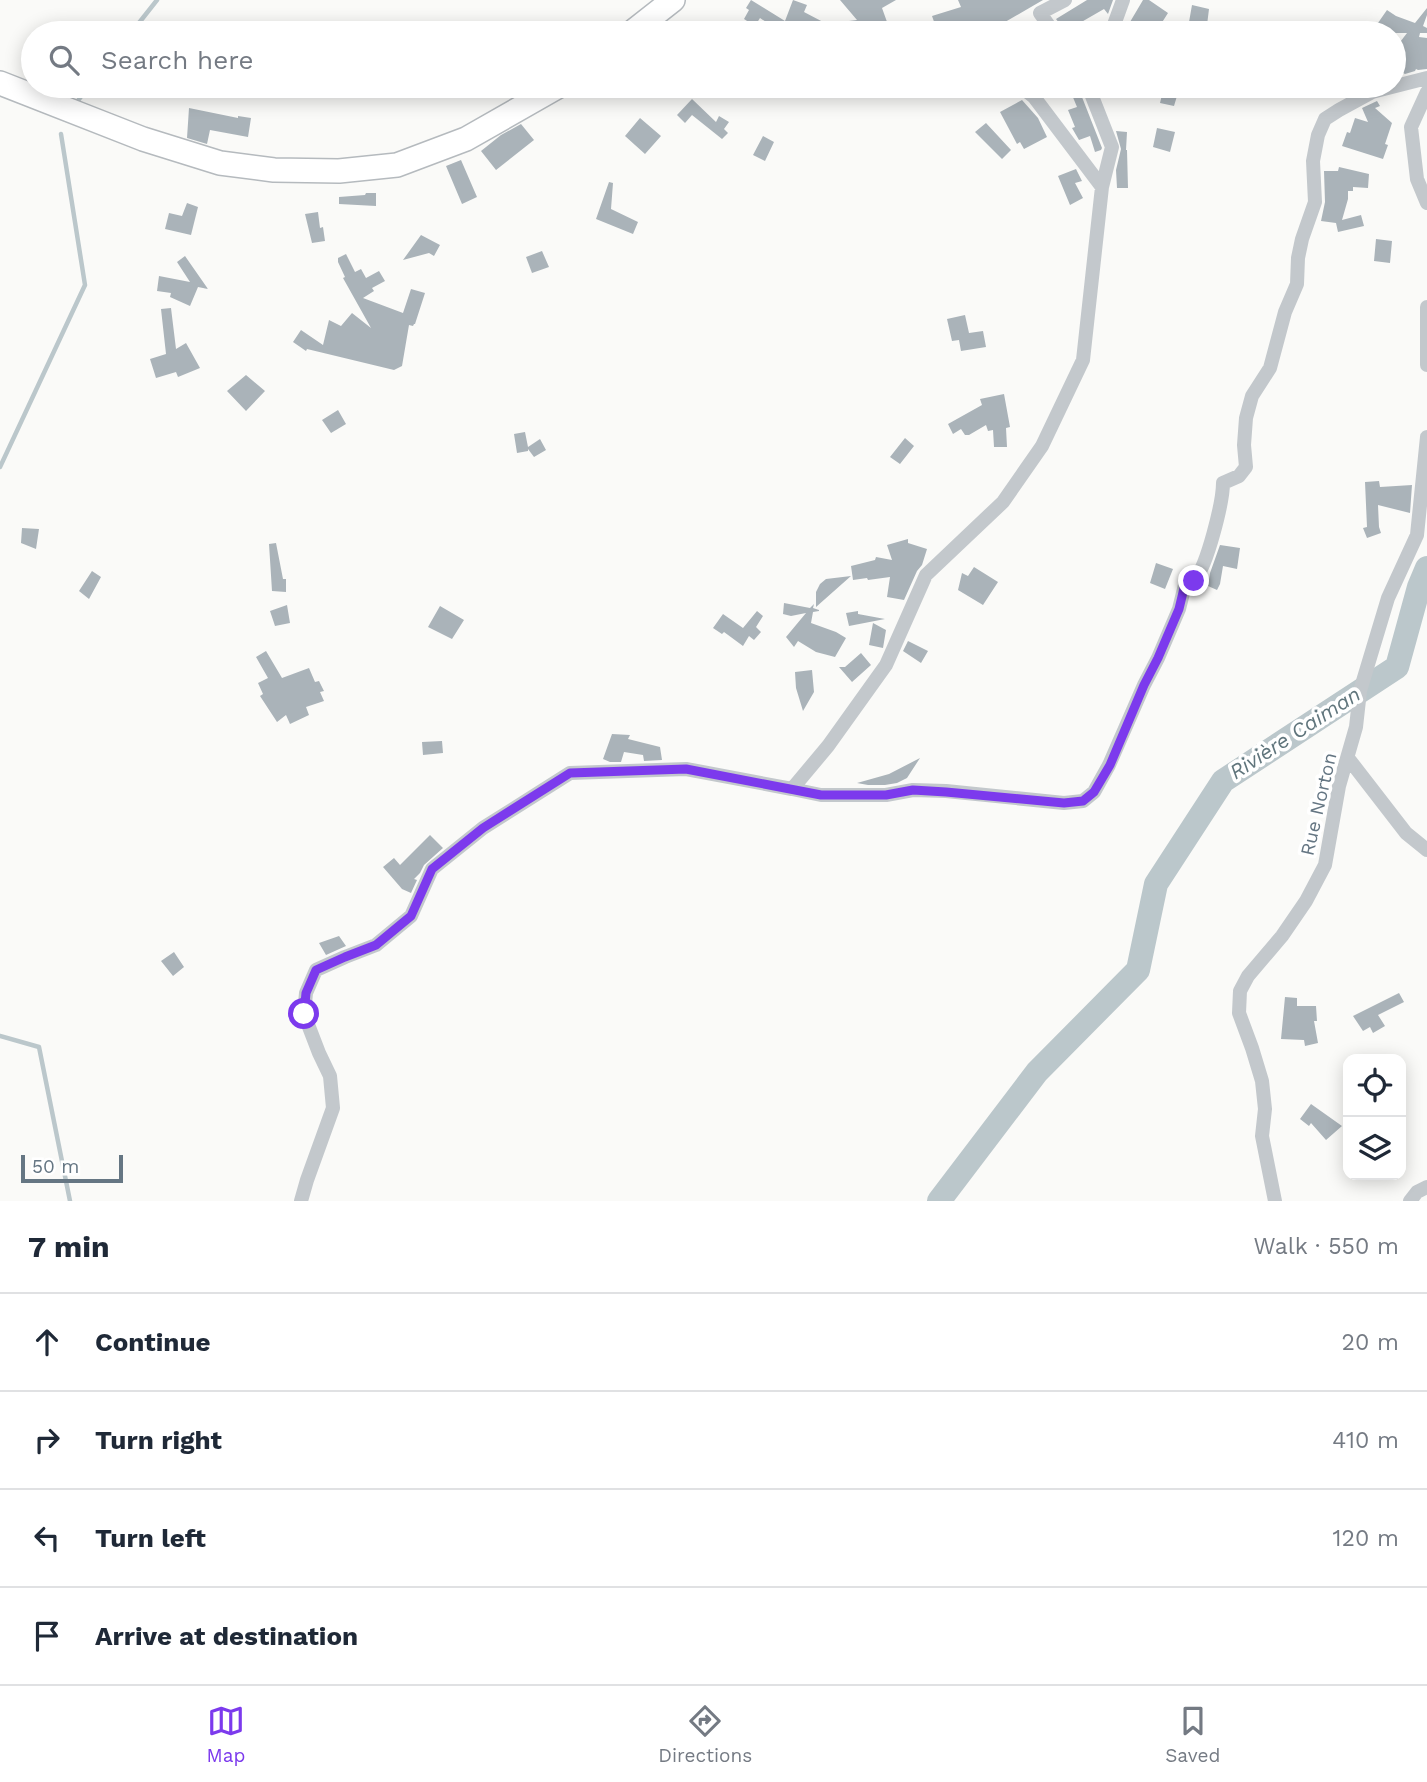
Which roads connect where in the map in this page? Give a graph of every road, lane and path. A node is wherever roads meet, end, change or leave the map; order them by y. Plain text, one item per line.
1 (673, 0) edge
2 (1065, 0) edge
3 (1123, 0) edge
4 (646, 21) edge
5 (1046, 21) edge
6 (1115, 21) edge
7 (1427, 78) edge
8 (0, 83) edge
9 (1406, 83) edge
10 (21, 91) edge
11 (1427, 92) edge
12 (38, 98) edge
13 (538, 98) edge
14 (1035, 98) edge
15 (1093, 98) edge
16 (1361, 98) edge
17 (1102, 187) junction
18 (1427, 203) edge
19 (1427, 307) edge
20 (1427, 365) edge
21 (1427, 437) edge
22 (1348, 758) junction
23 (792, 789) junction
24 (1427, 850) edge
25 (1427, 1186) edge
26 (301, 1201) edge
27 (1275, 1201) edge
28 (1410, 1201) edge

1 - 4 main road
2 - 5 street
3 - 6 street
7 - 9 street
8 - 10 main road
11 - 18 street
12 - 13 main road
14 - 17 street
15 - 17 street
16 - 23 street
17 - 23 street
19 - 20 street
21 - 22 street, Rue Norton
22 - 24 street
22 - 27 street, Rue Norton
23 - 26 street
25 - 28 street

